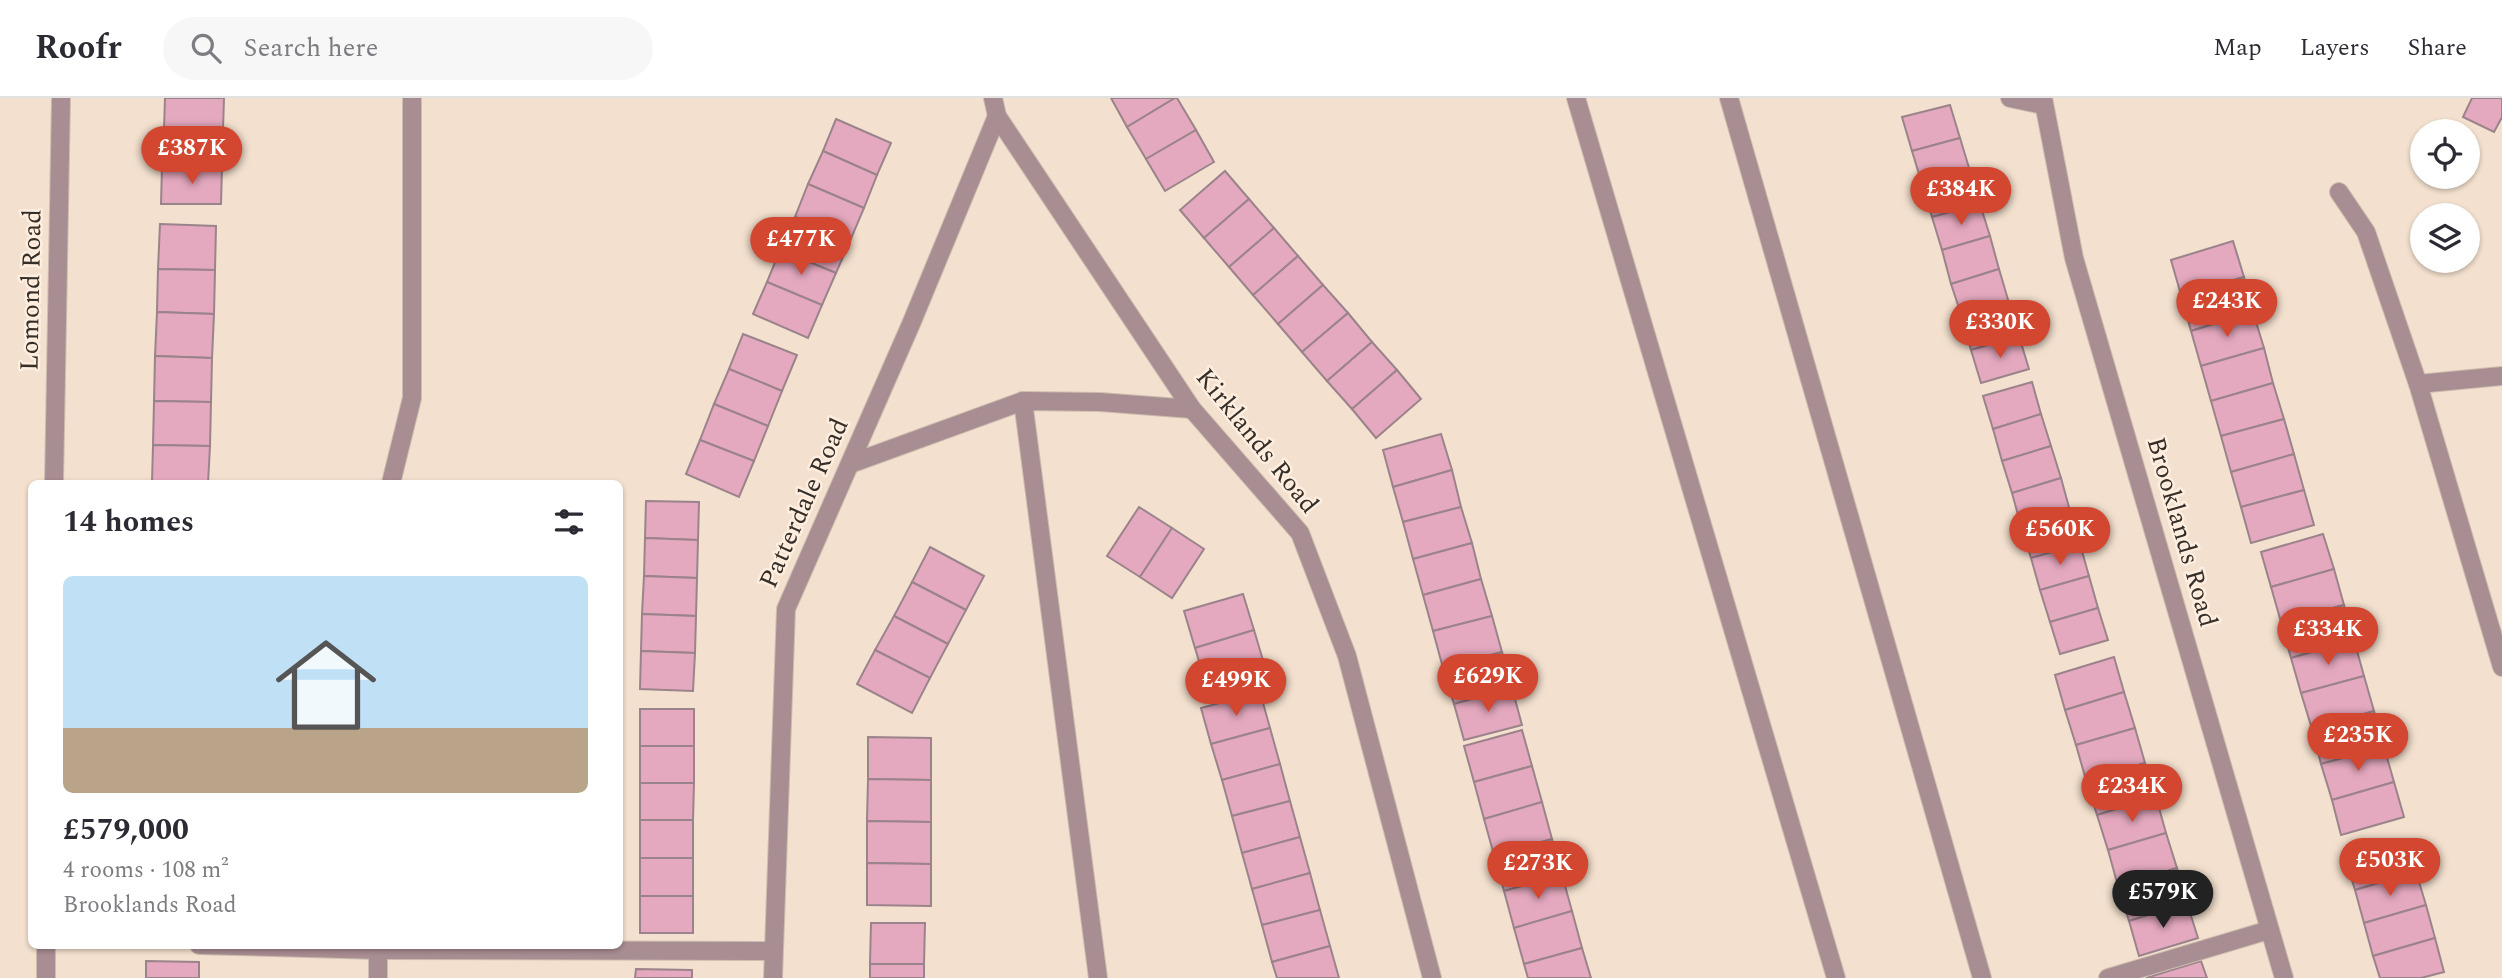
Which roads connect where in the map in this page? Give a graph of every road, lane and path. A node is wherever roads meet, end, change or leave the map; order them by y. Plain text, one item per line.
1 (61, 98) edge
2 (412, 98) edge
3 (1576, 98) edge
4 (1729, 98) edge
5 (2010, 98) edge
6 (2043, 102) edge
7 (995, 107) edge
8 (2339, 192) dead end
9 (2502, 376) edge
10 (2418, 384) junction
11 (1023, 401) junction
12 (1192, 409) junction
13 (849, 464) junction
14 (54, 480) edge
15 (392, 480) edge
16 (2502, 667) edge
17 (2269, 930) junction
18 (46, 949) edge
19 (378, 949) edge
20 (510, 949) edge
21 (773, 951) junction
22 (46, 978) edge
23 (378, 978) edge
24 (773, 978) edge
25 (1098, 978) edge
26 (1432, 978) edge
27 (1836, 978) edge
28 (1982, 978) edge
29 (2108, 978) edge
30 (2284, 978) edge

1 - 14 street, Lomond Road
2 - 15 street
3 - 27 street
4 - 28 street
5 - 6 street
6 - 17 street, Brooklands Road
7 - 12 street, Kirklands Road
7 - 13 street, Patterdale Road
8 - 10 street
9 - 10 street
10 - 16 street
11 - 12 street
11 - 13 street
11 - 25 street
12 - 26 street, Kirklands Road
13 - 21 street, Patterdale Road
17 - 29 street
17 - 30 street, Brooklands Road
18 - 22 street
19 - 23 street
20 - 21 street
21 - 24 street, Patterdale Road

